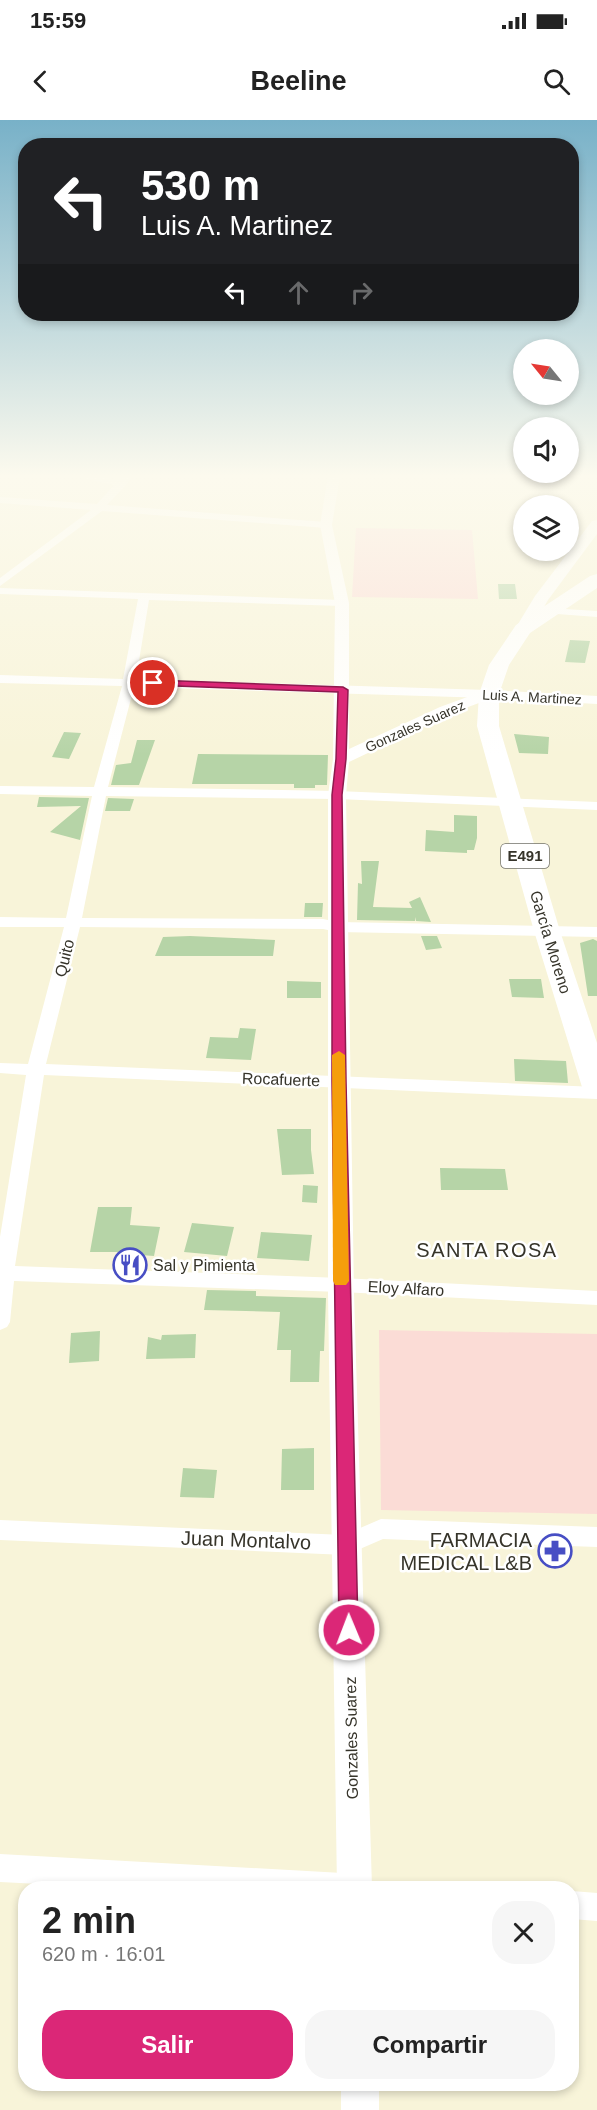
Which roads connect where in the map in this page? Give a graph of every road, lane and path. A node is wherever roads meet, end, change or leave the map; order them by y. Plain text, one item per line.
1 (19, 569) edge
2 (335, 569) edge
3 (563, 569) edge
4 (597, 580) edge
5 (0, 583) edge
6 (0, 591) edge
7 (144, 598) junction
8 (342, 603) junction
9 (548, 611) junction
10 (597, 614) edge
11 (523, 629) junction
12 (0, 679) edge
13 (129, 682) junction
14 (343, 690) junction
15 (489, 694) junction
16 (597, 700) edge
17 (341, 759) junction
18 (0, 790) edge
19 (100, 792) junction
20 (337, 795) junction
21 (510, 804) junction
22 (597, 806) edge
23 (0, 922) edge
24 (74, 923) junction
25 (338, 927) junction
26 (547, 931) junction
27 (597, 932) edge
28 (0, 1068) edge
29 (36, 1068) junction
30 (339, 1081) junction
31 (597, 1087) edge
32 (597, 1094) edge
33 (2, 1274) edge
34 (341, 1285) junction
35 (597, 1298) edge
36 (0, 1322) edge
37 (0, 1530) edge
38 (597, 1537) edge
39 (346, 1545) junction
40 (0, 1868) edge
41 (230, 1881) edge
42 (354, 1881) edge
43 (579, 1906) edge
44 (597, 1907) edge
45 (360, 2091) edge
46 (360, 2110) edge

1 - 5 street
2 - 8 street, Gonzales Suarez
3 - 11 main road
4 - 9 highway, E491
6 - 7 street
7 - 8 street
7 - 13 street, Quito
8 - 14 street, Gonzales Suarez
9 - 10 street
9 - 11 highway, E491
11 - 15 highway, García Moreno / E491
12 - 13 street, Luis A. Martinez
13 - 14 street, Luis A. Martinez
13 - 19 street, Quito
14 - 15 street, Luis A. Martinez
14 - 17 street, Gonzales Suarez
15 - 16 street, Luis A. Martinez
15 - 17 street, Gonzales Suarez
15 - 21 highway, García Moreno / E491
17 - 20 street, Gonzales Suarez
18 - 19 street
19 - 20 street
19 - 24 street, Quito
20 - 21 street
20 - 25 street, Gonzales Suarez
21 - 22 street
21 - 26 highway, García Moreno / E491
23 - 24 street
24 - 25 street
24 - 29 street, Quito
25 - 26 street
25 - 30 street, Gonzales Suarez
26 - 27 street
26 - 31 highway, García Moreno / E491
28 - 29 street, Rocafuerte
29 - 30 street, Rocafuerte
29 - 33 street, Quito
30 - 32 street, Rocafuerte
30 - 34 street, Gonzales Suarez
33 - 34 street, Eloy Alfaro
33 - 36 street, Quito
34 - 35 street, Eloy Alfaro
34 - 39 street, Gonzales Suarez
37 - 39 street, Juan Montalvo
38 - 39 street, Juan Montalvo
39 - 42 street, Gonzales Suarez
40 - 41 street
43 - 44 street
45 - 46 street

